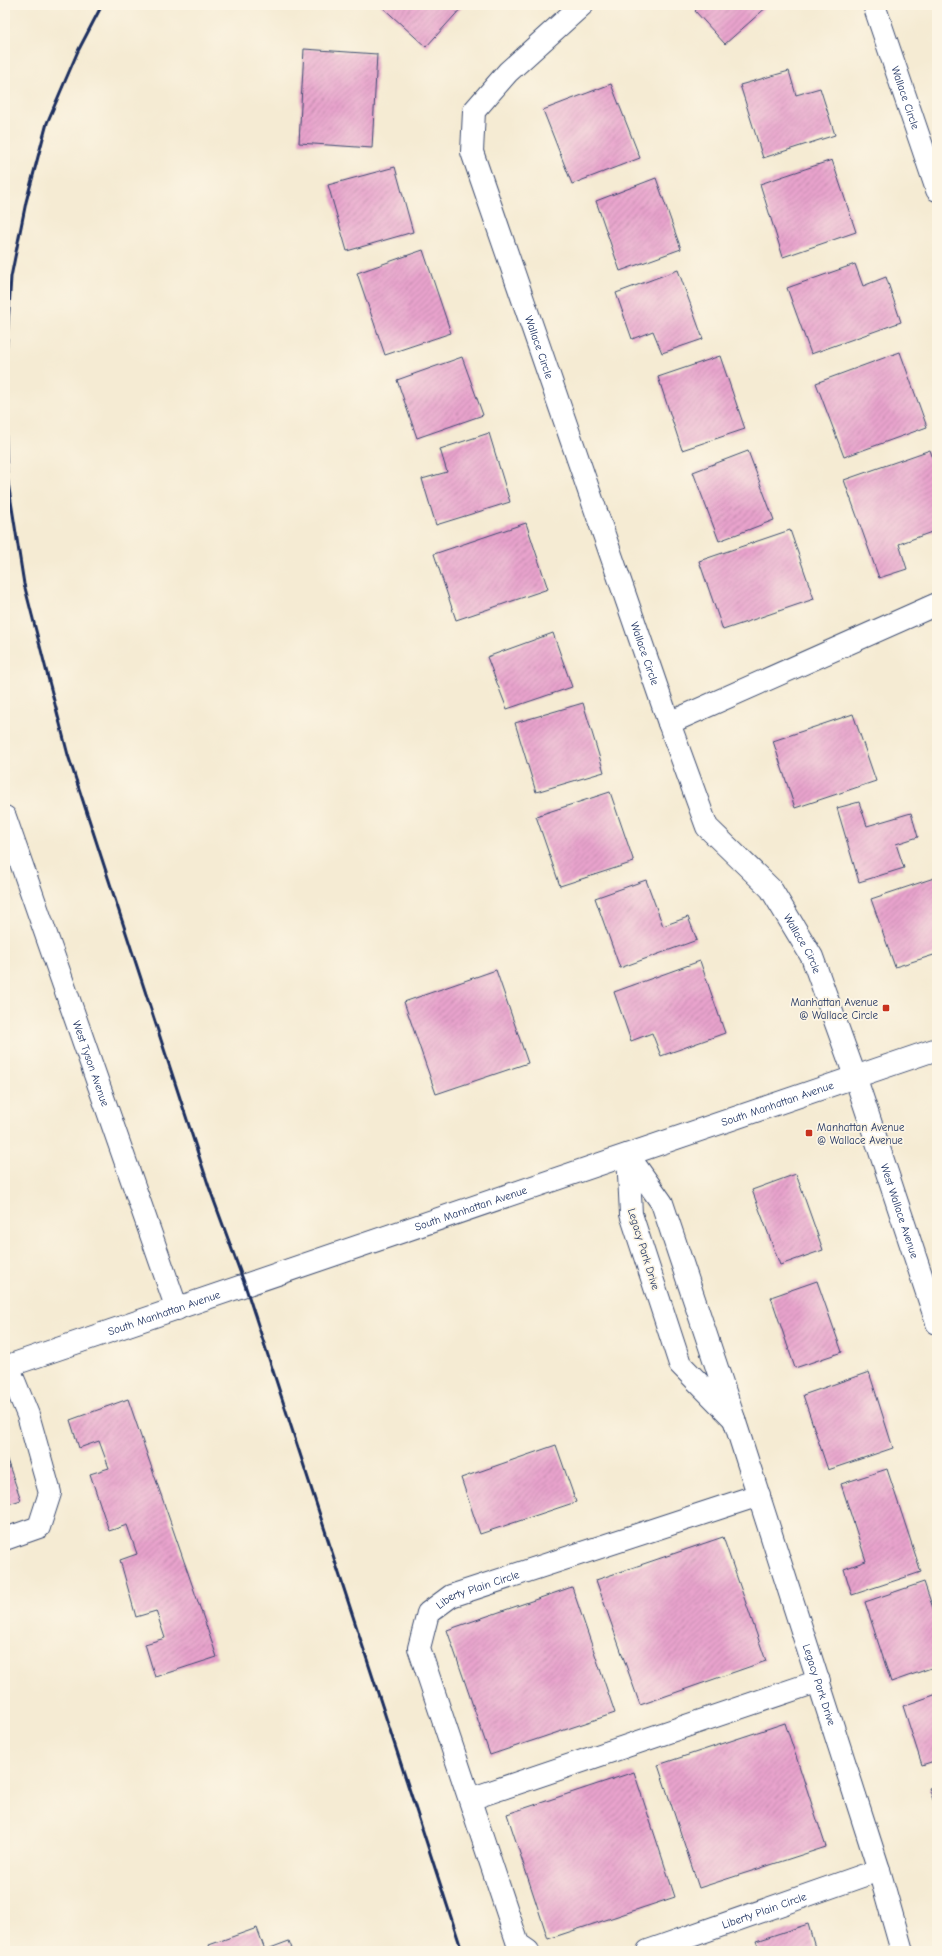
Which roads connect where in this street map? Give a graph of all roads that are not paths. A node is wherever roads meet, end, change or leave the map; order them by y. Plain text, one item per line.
1 (582, 5) edge
2 (874, 5) edge
3 (937, 190) edge
4 (937, 604) edge
5 (669, 723) junction
6 (5, 817) edge
7 (937, 1049) edge
8 (855, 1076) junction
9 (628, 1155) junction
10 (698, 1307) junction
11 (177, 1309) junction
12 (666, 1318) junction
13 (937, 1323) edge
14 (6, 1367) edge
15 (734, 1419) junction
16 (759, 1495) junction
17 (5, 1539) edge
18 (818, 1681) junction
19 (470, 1799) junction
20 (879, 1870) junction
21 (528, 1951) edge
22 (648, 1951) edge
23 (902, 1951) edge

1 - 5 street, Wallace Circle
2 - 3 street, Wallace Circle
4 - 5 street
5 - 8 street, Wallace Circle
6 - 11 street, West Tyson Avenue
7 - 8 street, South Manhattan Avenue
8 - 9 street, South Manhattan Avenue
8 - 13 street, West Wallace Avenue
9 - 10 street, Legacy Park Drive
9 - 11 street, South Manhattan Avenue
9 - 12 street, Legacy Park Drive
10 - 12 street
10 - 15 street, Legacy Park Drive
11 - 14 street, South Manhattan Avenue
12 - 15 street, Legacy Park Drive
14 - 17 street
15 - 16 street, Legacy Park Drive
16 - 18 street, Legacy Park Drive
16 - 19 street, Liberty Plain Circle
18 - 19 street
18 - 20 street, Legacy Park Drive
19 - 21 street, Liberty Plain Circle
20 - 22 street, Liberty Plain Circle
20 - 23 street, Legacy Park Drive

